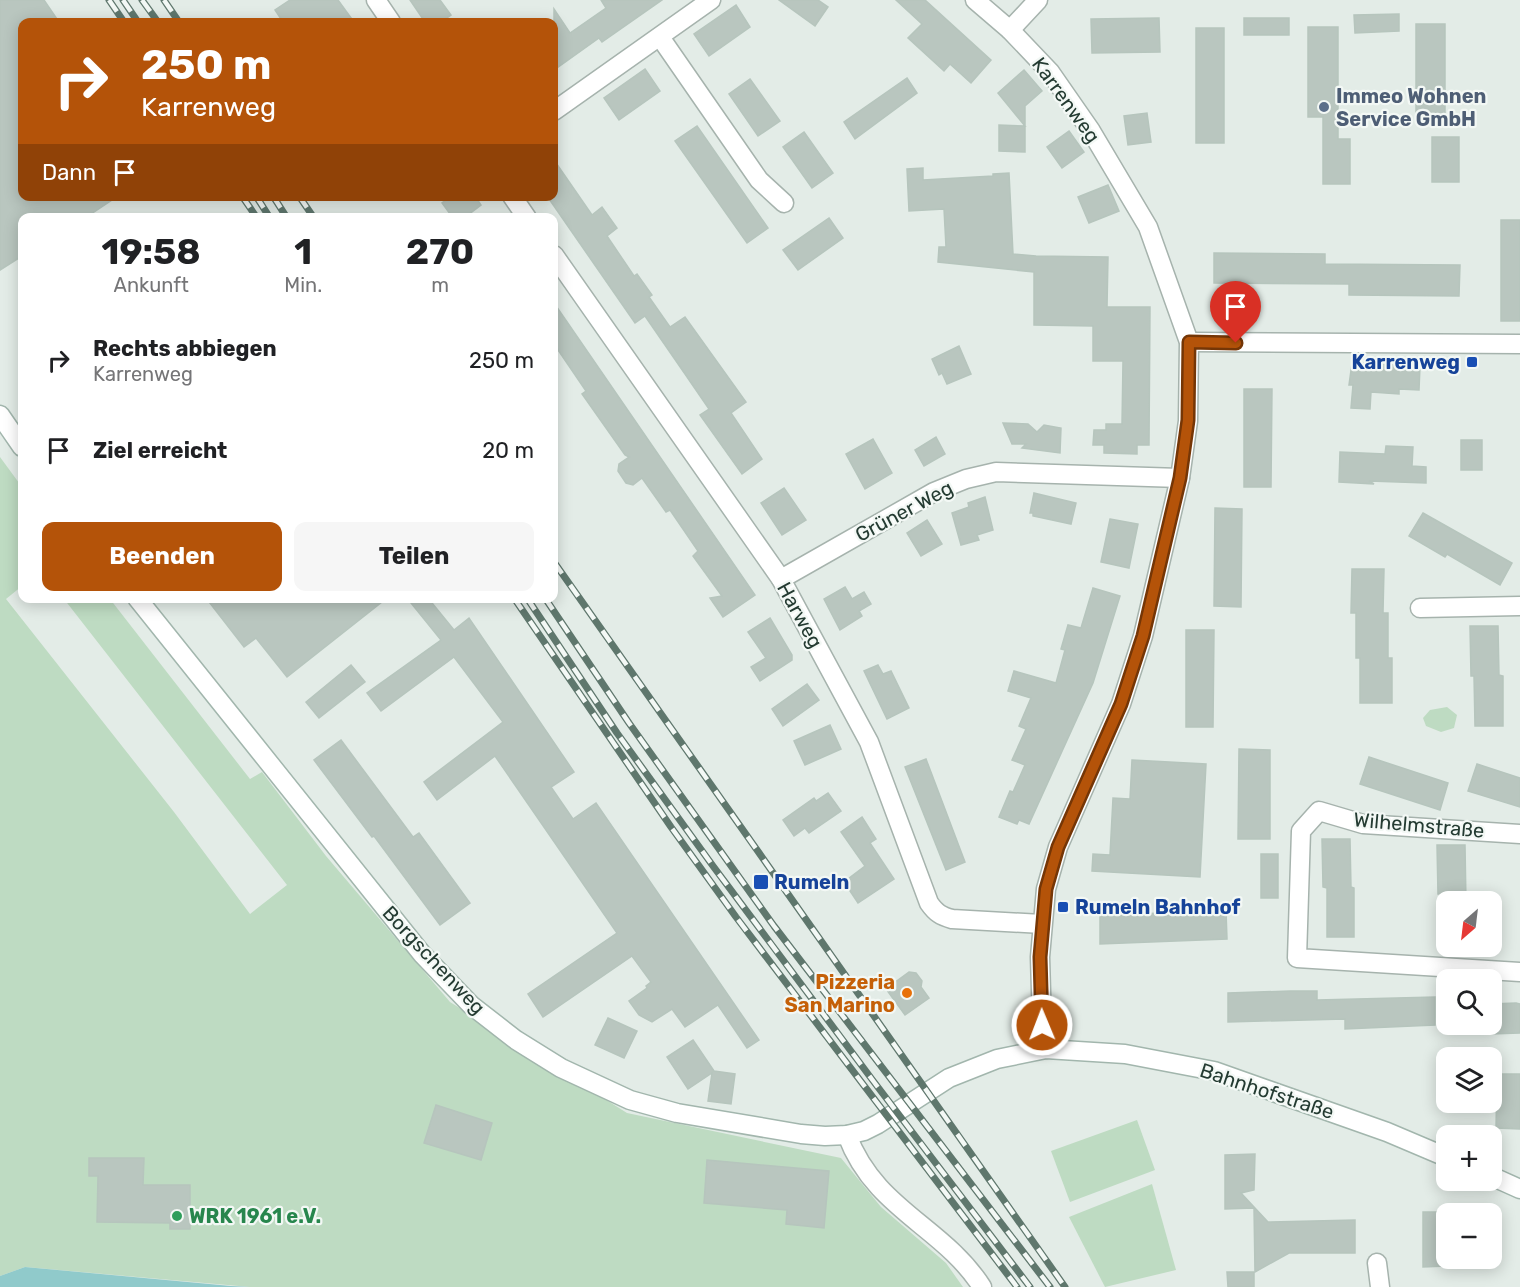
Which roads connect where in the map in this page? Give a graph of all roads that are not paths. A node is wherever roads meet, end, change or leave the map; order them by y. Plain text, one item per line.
1 (376, 0) edge
2 (711, 0) edge
3 (975, 0) edge
4 (1038, 0) edge
5 (389, 18) edge
6 (1010, 30) junction
7 (660, 37) junction
8 (558, 108) edge
9 (784, 203) dead end
10 (558, 261) edge
11 (1189, 342) junction
12 (1520, 344) edge
13 (0, 415) edge
14 (18, 441) edge
15 (1180, 478) junction
16 (781, 579) junction
17 (141, 603) edge
18 (1520, 606) edge
19 (1420, 608) dead end
20 (1520, 834) edge
21 (1042, 924) junction
22 (1520, 972) edge
23 (1046, 1050) junction
24 (847, 1135) junction
25 (1436, 1153) edge
26 (1502, 1181) edge
27 (1520, 1189) edge
28 (1377, 1263) dead end
29 (982, 1287) edge
30 (1380, 1287) edge

1 - 5 street
2 - 7 street
3 - 6 street, Karrenweg
4 - 6 street
6 - 11 street, Karrenweg
7 - 8 street
7 - 9 street
10 - 16 street, Harweg
11 - 12 street
11 - 15 street
13 - 14 street
15 - 16 street, Grüner Weg
15 - 21 street
16 - 21 street, Harweg
17 - 24 street, Borgschenweg
18 - 19 street
20 - 22 street, Wilhelmstraße
21 - 23 street
23 - 24 street, Borgschenweg
23 - 25 street, Bahnhofstraße
24 - 29 street
26 - 27 street
28 - 30 street

